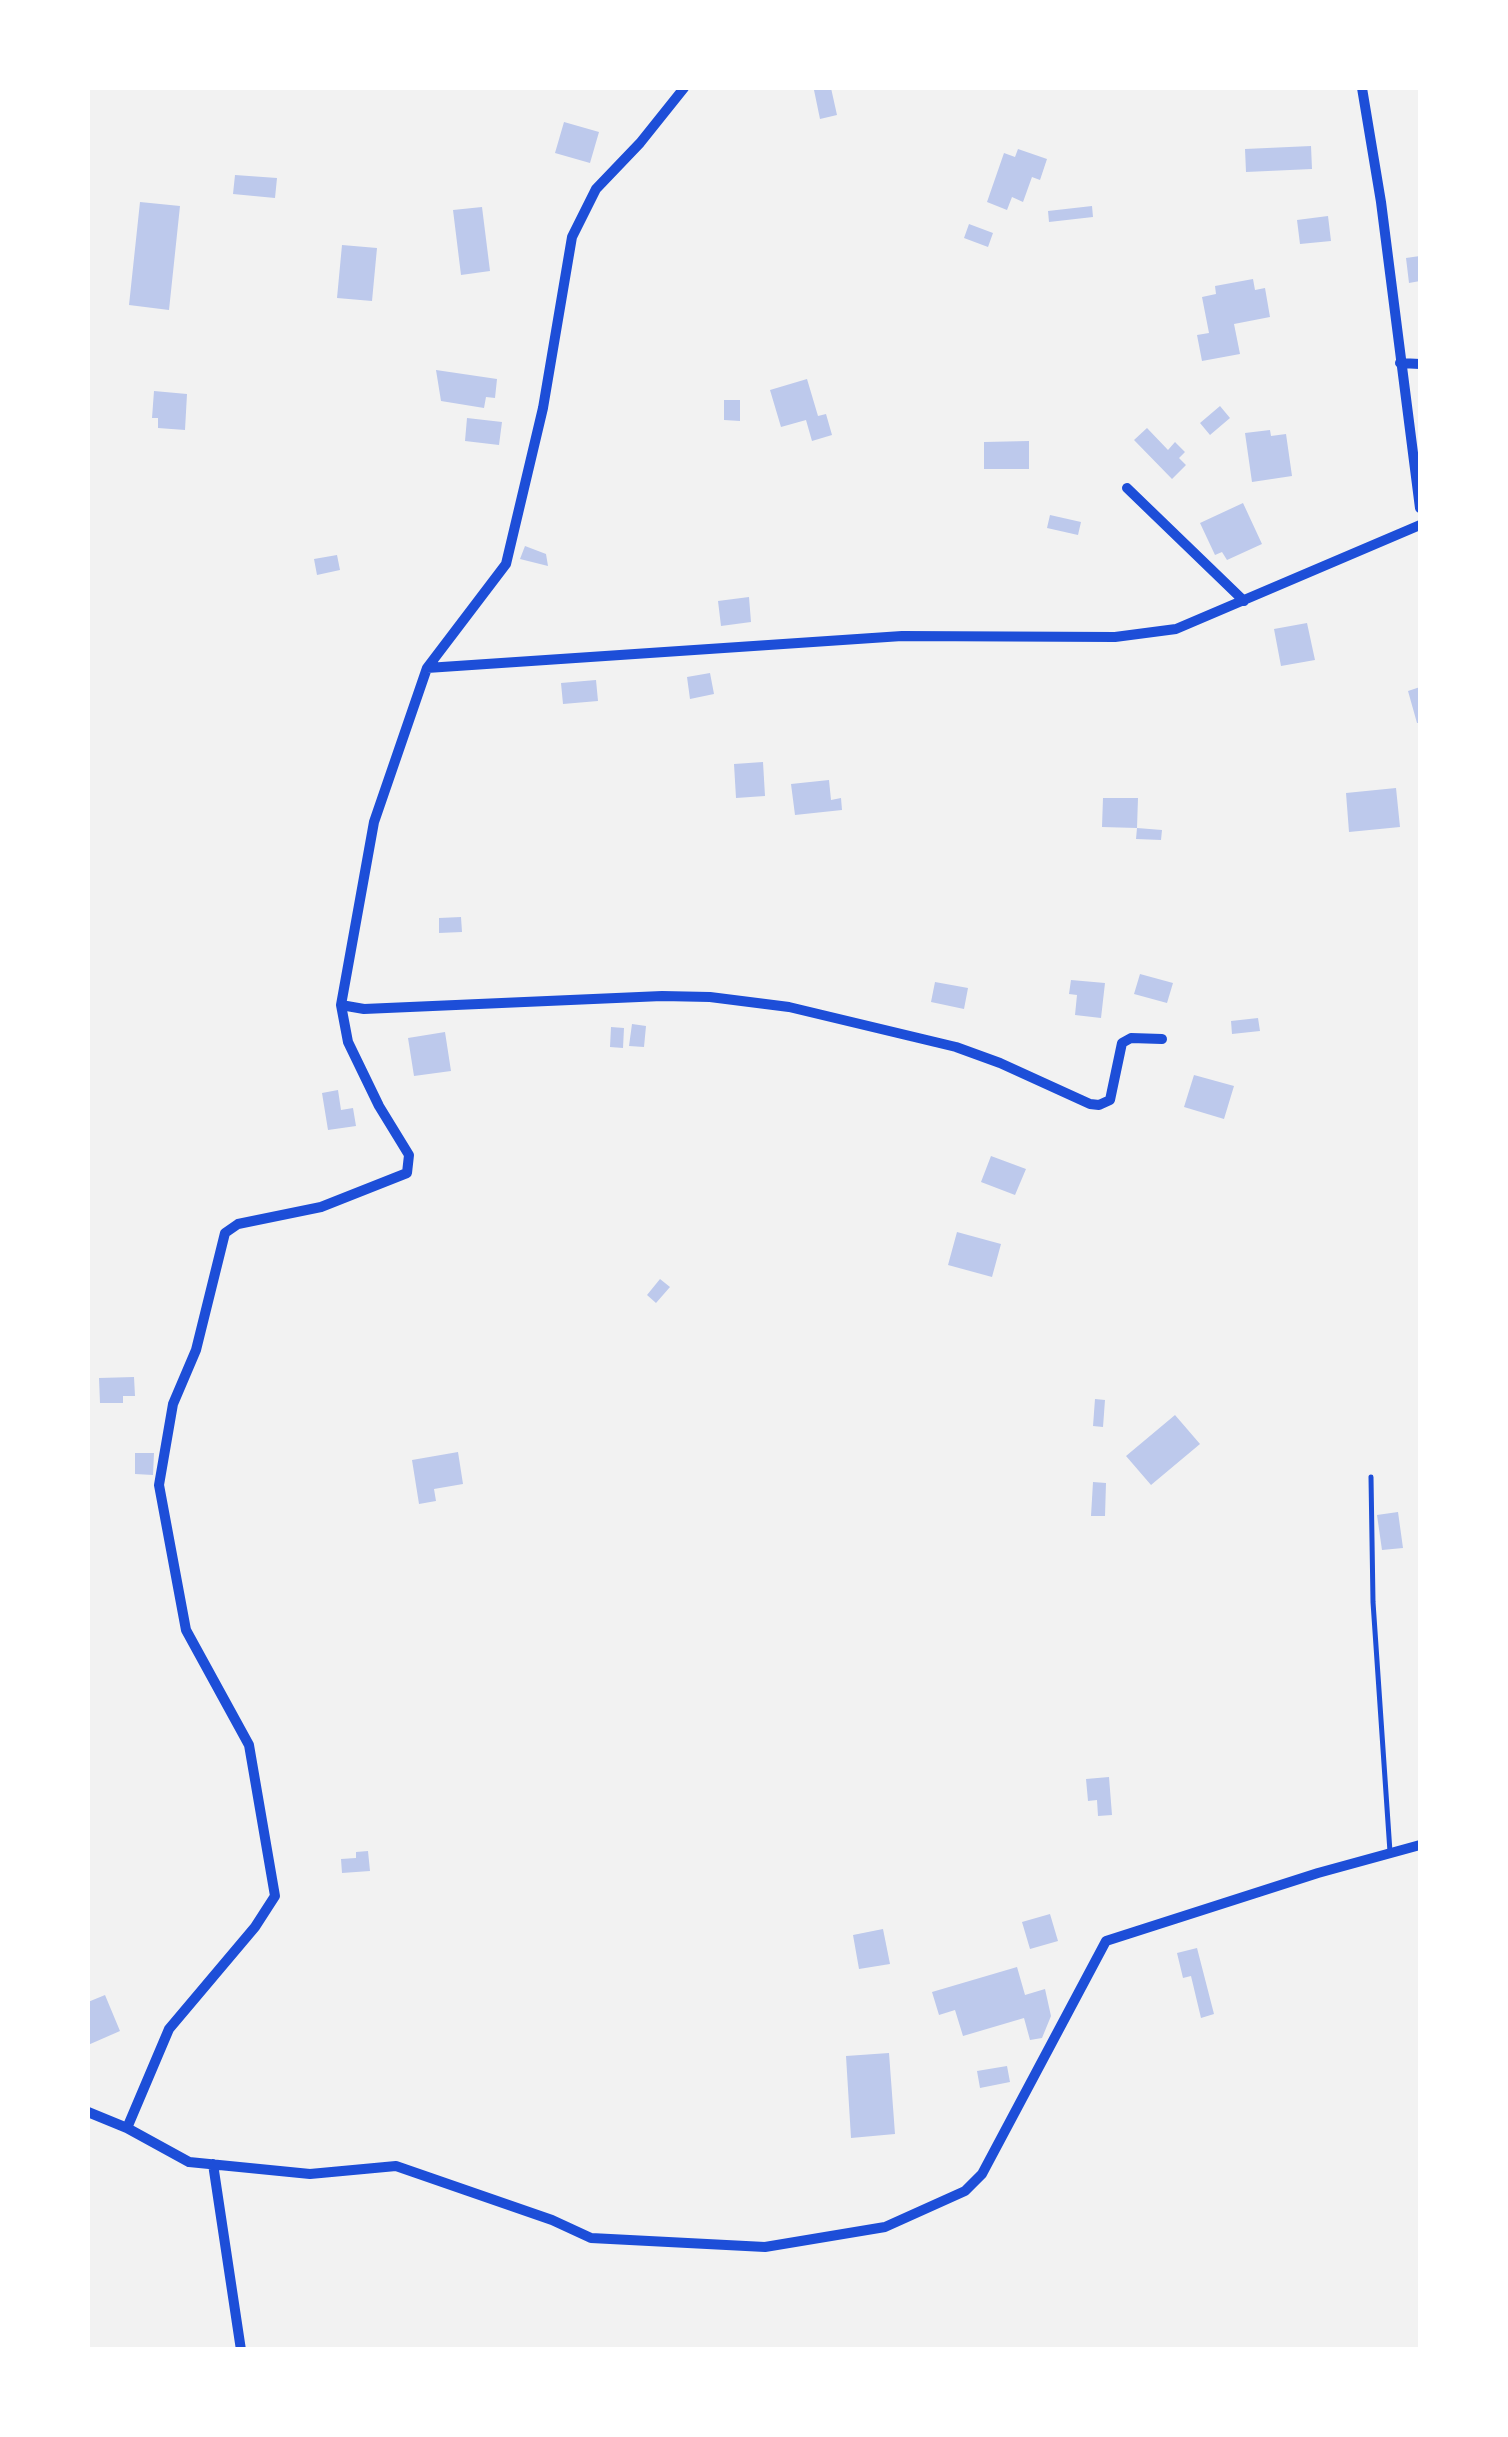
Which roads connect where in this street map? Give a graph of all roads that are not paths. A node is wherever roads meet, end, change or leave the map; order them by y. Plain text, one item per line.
1 (684, 88) edge
2 (1362, 88) edge
3 (1400, 364) junction
4 (1420, 364) edge
5 (1127, 488) dead end
6 (1420, 508) edge
7 (1420, 524) edge
8 (1244, 601) junction
9 (428, 668) junction
10 (341, 1005) junction
11 (1162, 1039) dead end
12 (1371, 1477) dead end
13 (1420, 1845) edge
14 (1390, 1855) junction
15 (88, 2112) edge
16 (127, 2128) junction
17 (213, 2164) junction
18 (241, 2350) edge

1 - 9 street
2 - 3 street
3 - 4 street
3 - 6 street
5 - 8 street
7 - 8 street
8 - 9 street
9 - 10 street
10 - 11 street
10 - 16 street
12 - 14 lane
13 - 14 street
14 - 17 street
15 - 16 street
16 - 17 street
17 - 18 street

